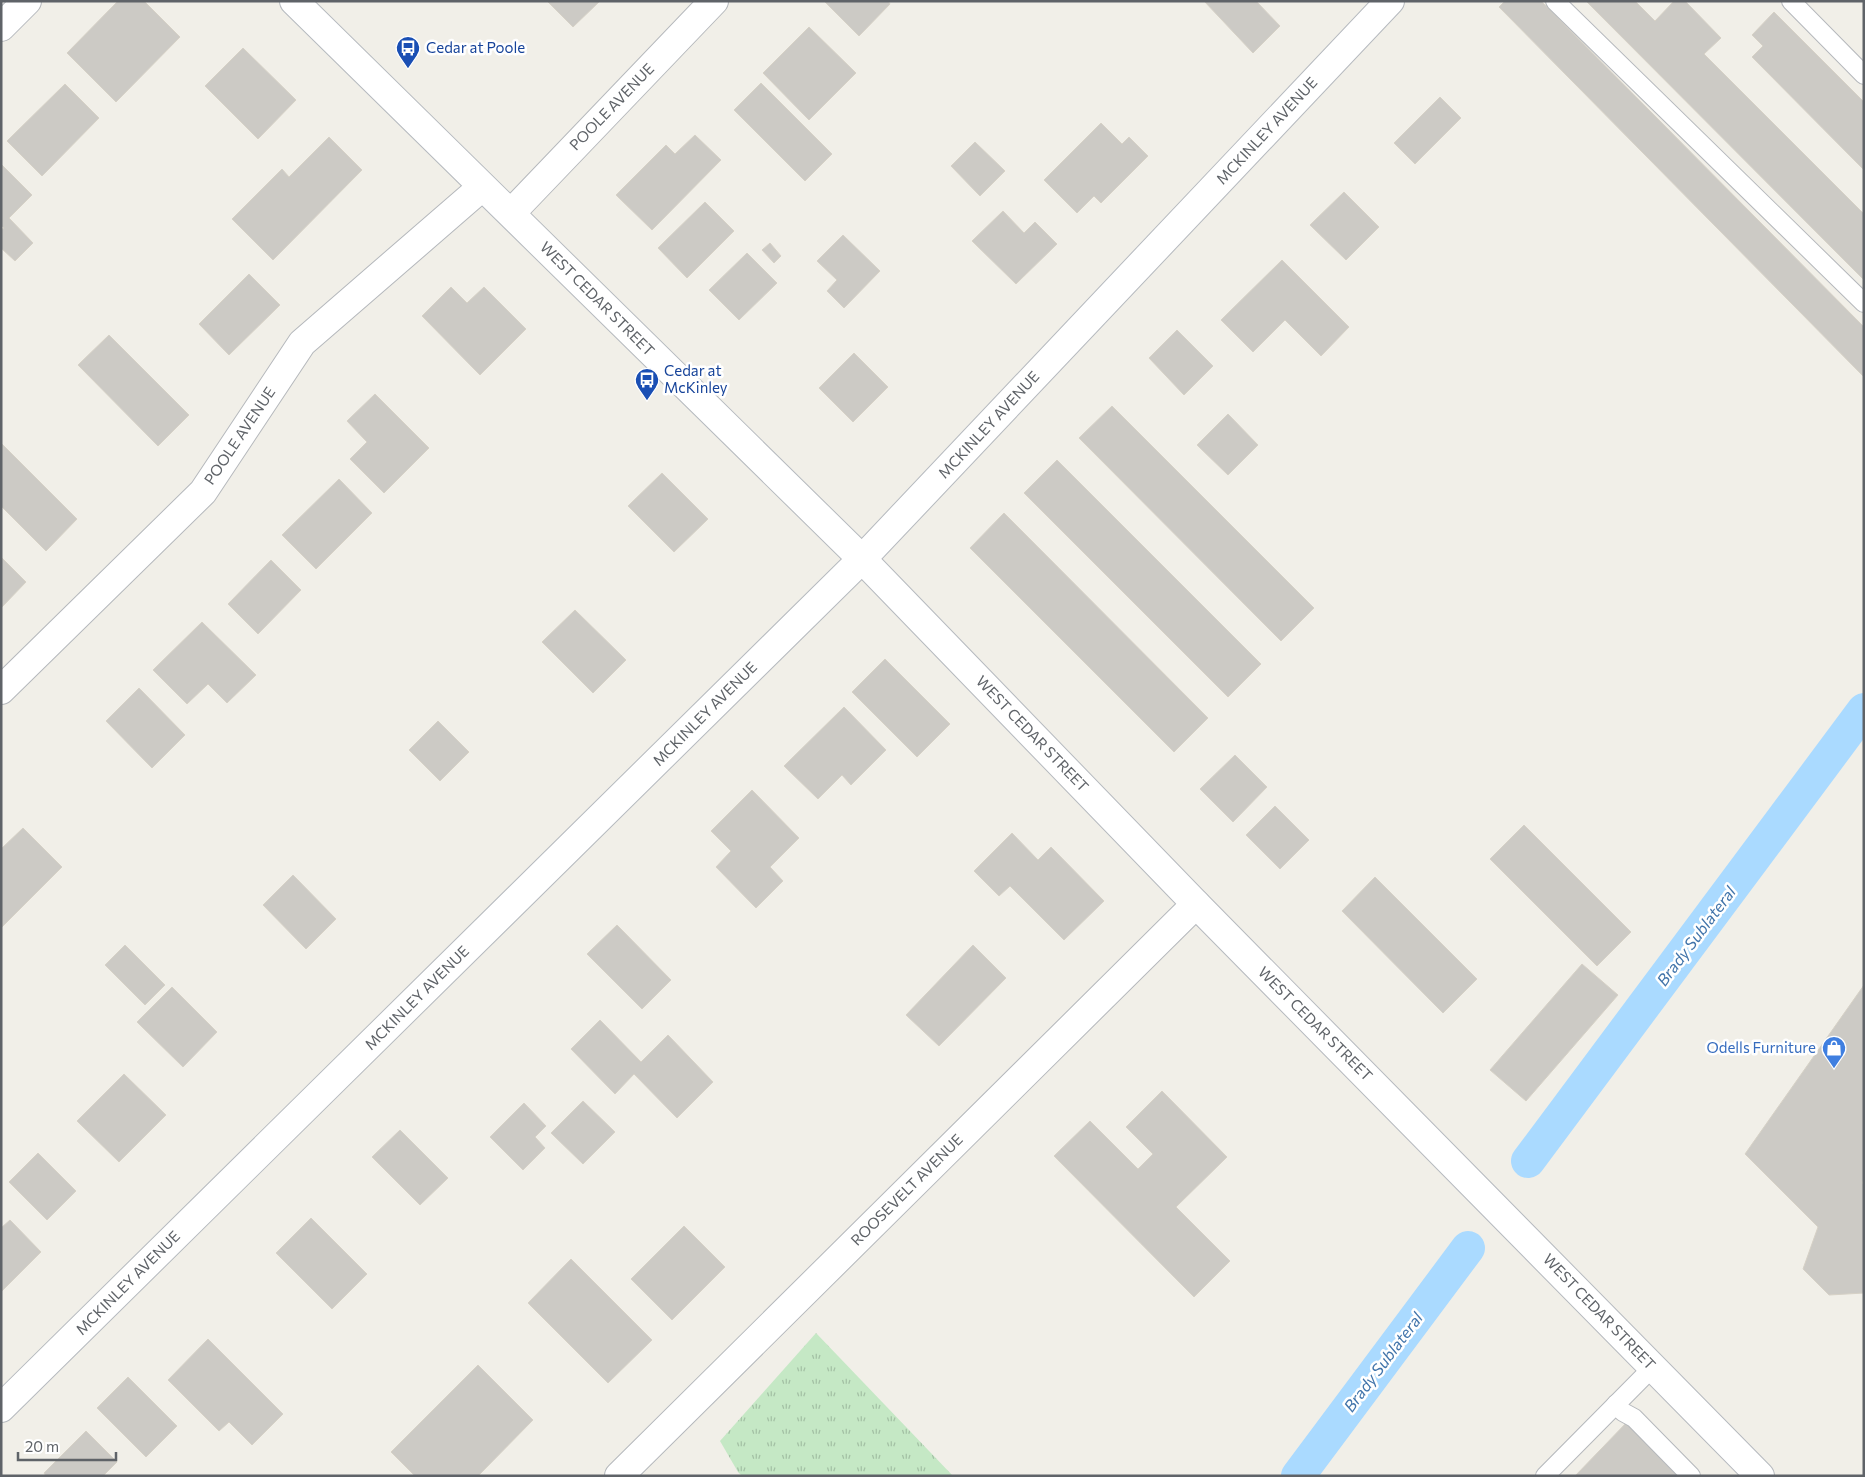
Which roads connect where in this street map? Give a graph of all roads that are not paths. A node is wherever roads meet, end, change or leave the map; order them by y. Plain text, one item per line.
1 (27, 1) edge
2 (294, 1) edge
3 (714, 1) edge
4 (1390, 1) edge
5 (1555, 1) edge
6 (1791, 1) edge
7 (1, 28) edge
8 (1864, 75) edge
9 (482, 187) junction
10 (511, 213) junction
11 (1864, 303) edge
12 (862, 559) junction
13 (1, 690) edge
14 (1196, 904) junction
15 (1653, 1367) junction
16 (1616, 1404) junction
17 (1, 1408) edge
18 (619, 1476) edge
19 (1545, 1476) edge
20 (1691, 1476) edge
21 (1760, 1476) edge

1 - 7 street
2 - 9 street, WEST CEDAR STREET
3 - 10 street, POOLE AVENUE
4 - 12 street, MCKINLEY AVENUE
5 - 11 lane
6 - 8 lane
9 - 10 street, WEST CEDAR STREET
9 - 13 street, POOLE AVENUE
10 - 12 street, WEST CEDAR STREET
12 - 14 street, WEST CEDAR STREET
12 - 17 street, MCKINLEY AVENUE
14 - 15 street, WEST CEDAR STREET
14 - 18 street, ROOSEVELT AVENUE
15 - 16 lane
15 - 21 street, WEST CEDAR STREET
16 - 19 lane
16 - 20 lane

